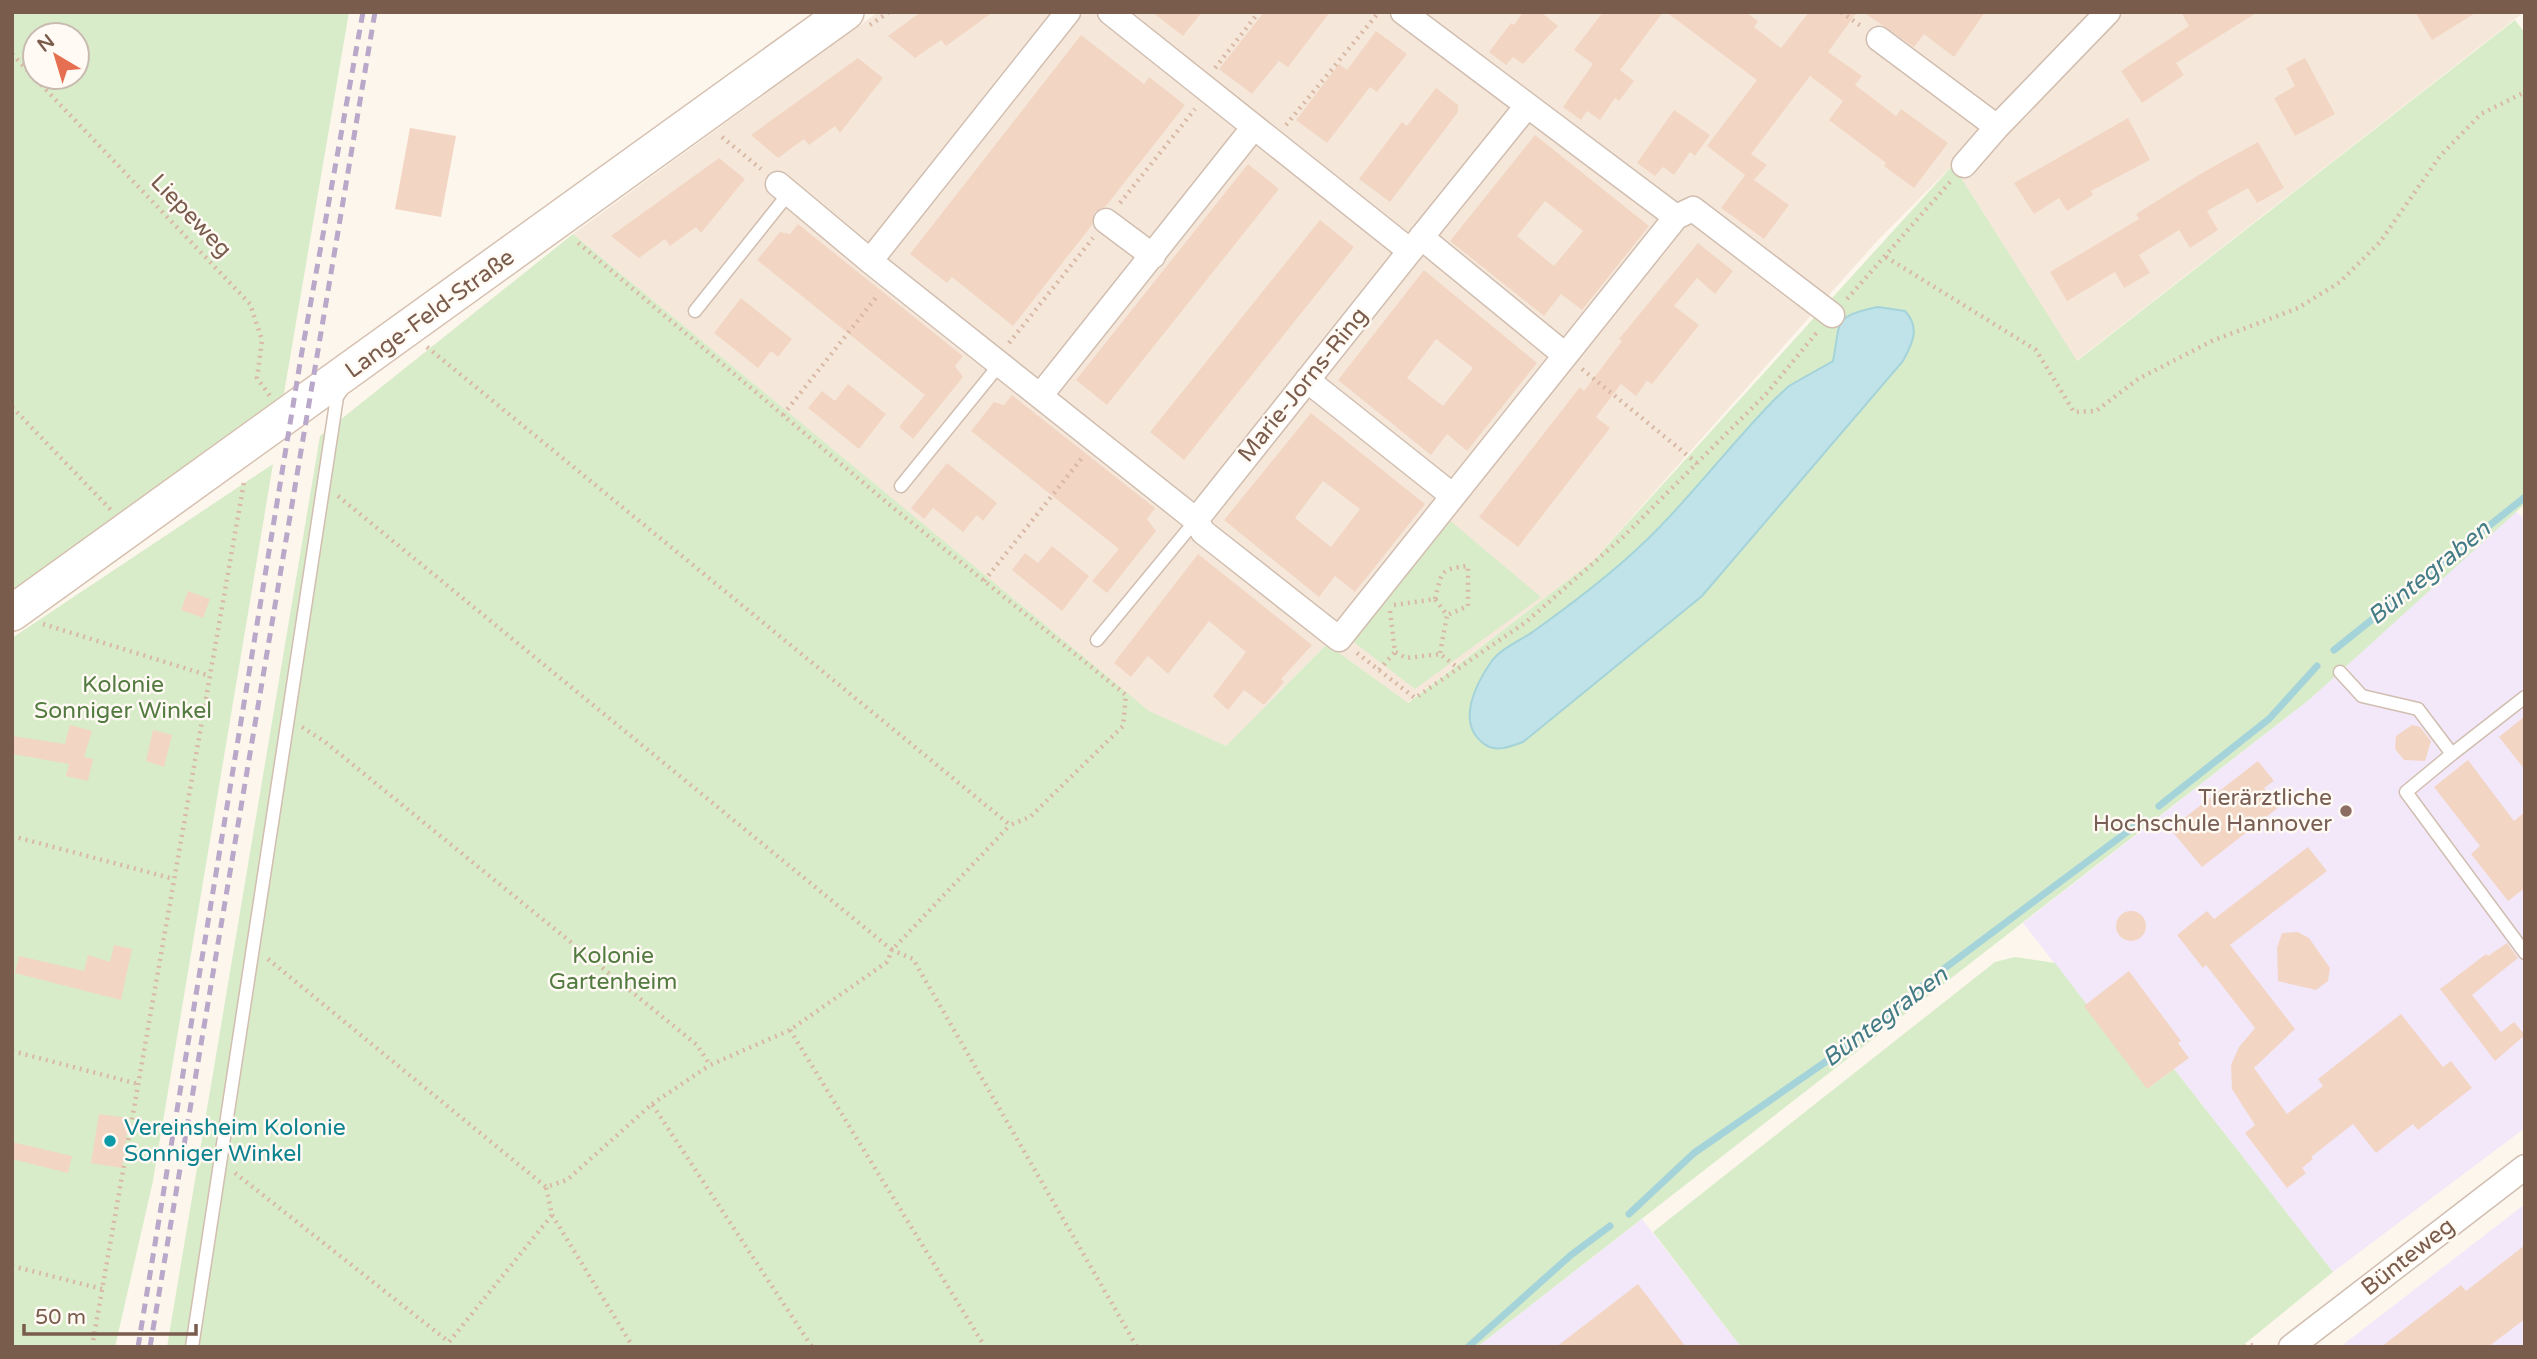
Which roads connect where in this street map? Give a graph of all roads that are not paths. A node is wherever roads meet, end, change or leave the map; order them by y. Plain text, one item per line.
1 (845, 12) edge
2 (1068, 12) edge
3 (1403, 12) edge
4 (2108, 12) edge
5 (1115, 14) edge
6 (1879, 39) dead end
7 (1527, 106) junction
8 (1997, 127) junction
9 (1263, 134) junction
10 (1964, 165) road end
11 (784, 188) joint
12 (1676, 217) junction
13 (1106, 221) dead end
14 (1415, 244) junction
15 (1153, 256) junction
16 (870, 261) junction
17 (695, 311) dead end
18 (1832, 315) road end
19 (1566, 355) junction
20 (1000, 364) junction
21 (353, 369) junction
22 (1307, 380) junction
23 (1040, 396) junction
24 (901, 486) dead end
25 (1453, 496) junction
26 (1196, 520) junction
27 (26, 618) edge
28 (1097, 640) dead end
29 (2340, 672) dead end
30 (2525, 697) edge
31 (2452, 754) junction
32 (2525, 953) edge
33 (2525, 1167) edge
34 (192, 1347) edge
35 (2291, 1347) edge

1 - 21 street, Lange-Feld-Straße
2 - 16 street
3 - 7 street
4 - 8 street
5 - 9 street
6 - 8 street
7 - 12 street
7 - 14 street, Marie-Jorns-Ring
8 - 10 street
9 - 14 street
9 - 15 street
11 - 16 street
11 - 17 lane
12 - 18 street
12 - 19 street
13 - 15 street
14 - 19 street
14 - 22 street, Marie-Jorns-Ring
15 - 23 street
16 - 20 street
19 - 25 street
20 - 23 street
20 - 24 lane
21 - 27 street, Lange-Feld-Straße
21 - 34 lane
22 - 25 street
22 - 26 street, Marie-Jorns-Ring
23 - 26 street
25 - 26 street
26 - 28 lane
29 - 31 lane
30 - 31 lane
31 - 32 lane
33 - 35 street, Bünteweg

